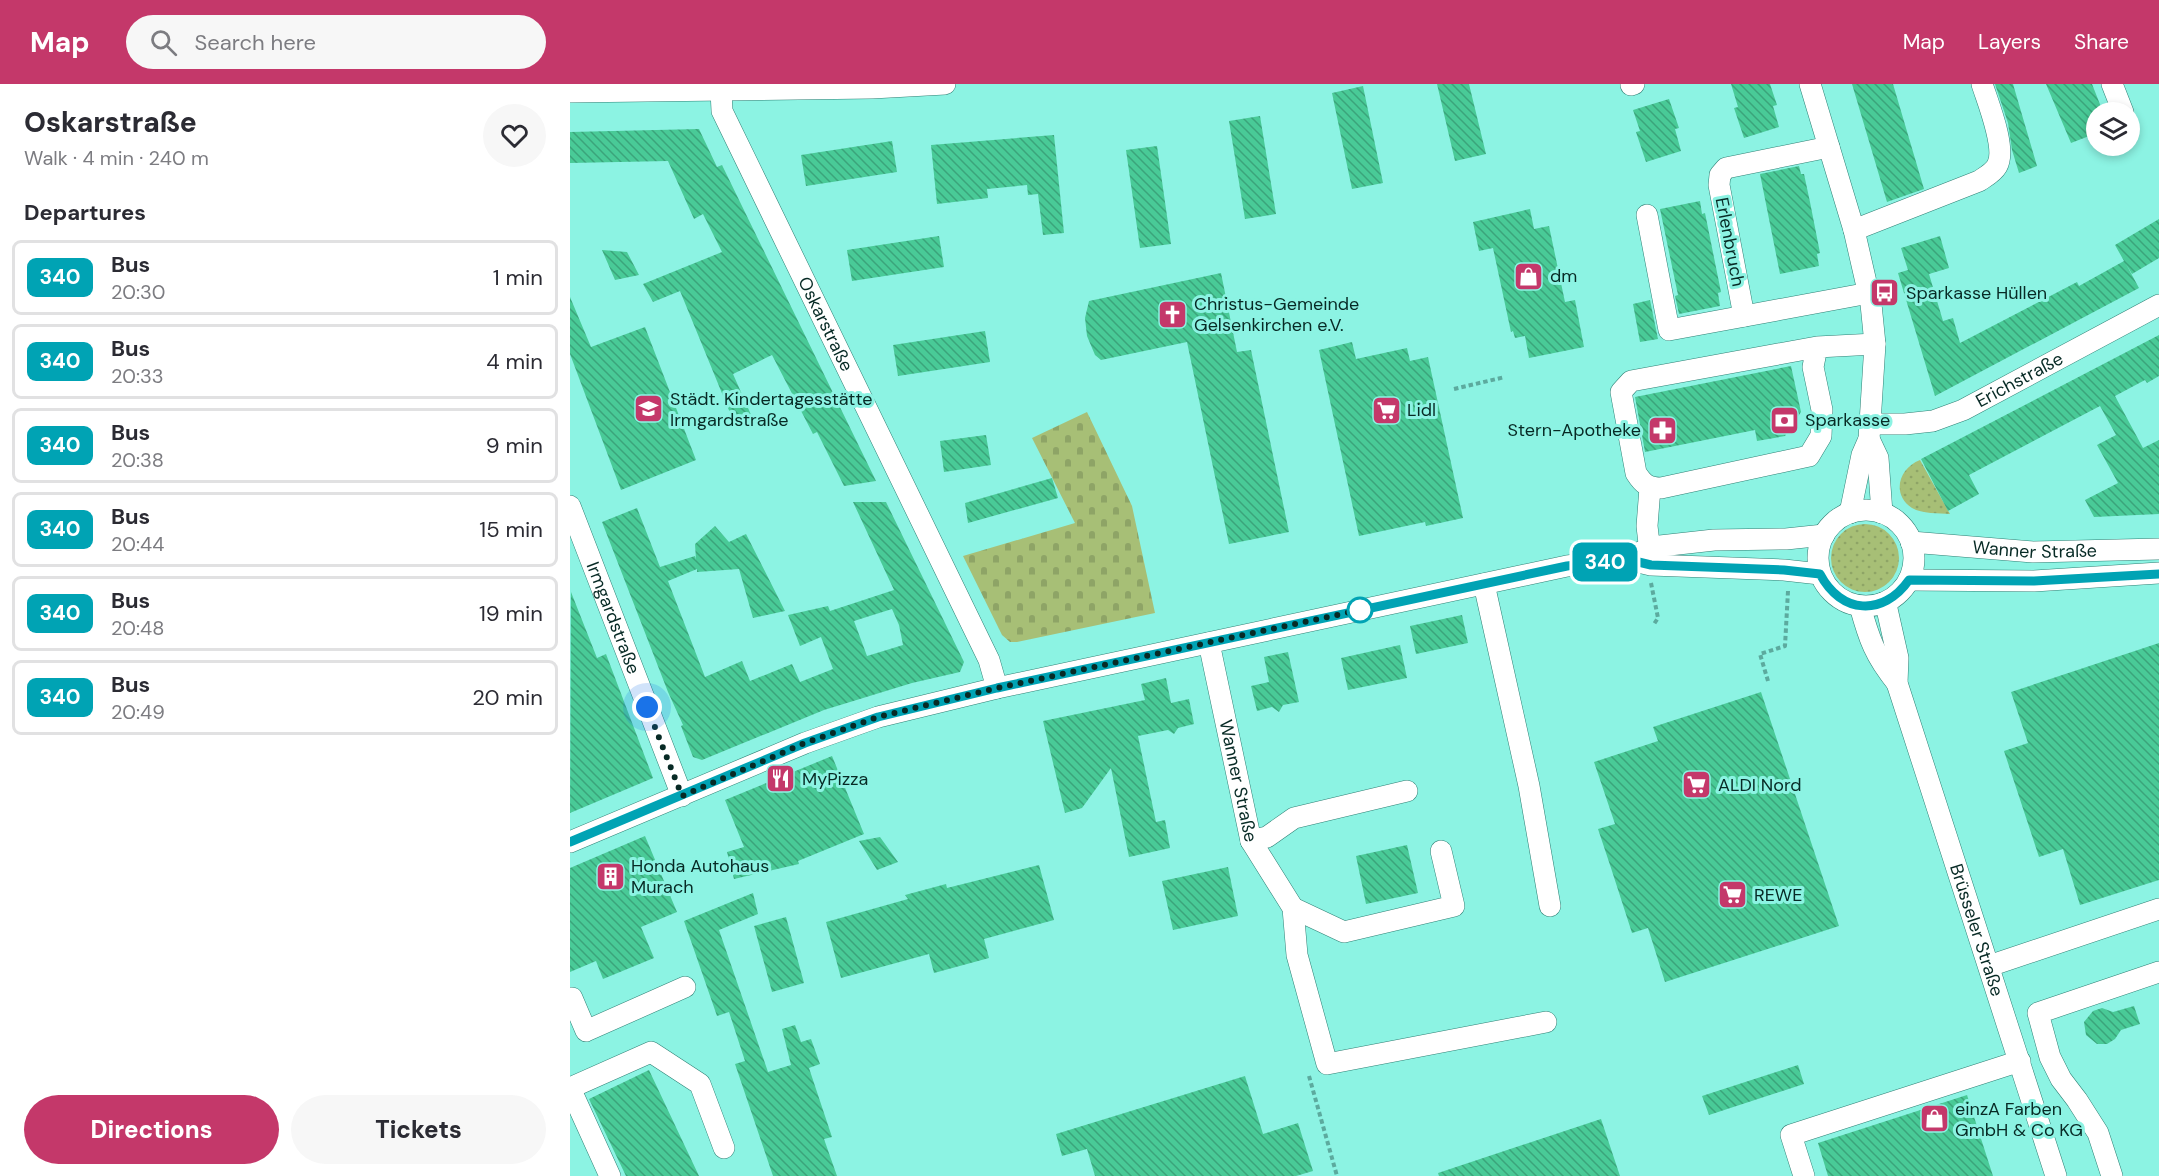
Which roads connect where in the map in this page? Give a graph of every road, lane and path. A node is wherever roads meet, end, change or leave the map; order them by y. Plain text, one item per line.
1 (945, 84) edge
2 (1810, 84) edge
3 (1982, 84) edge
4 (2112, 84) edge
5 (683, 87) edge
6 (721, 90) junction
7 (570, 92) edge
8 (2119, 102) edge
9 (1829, 147) junction
10 (1647, 215) dead end
11 (1854, 230) junction
12 (1869, 292) junction
13 (2159, 305) edge
14 (1744, 316) junction
15 (1875, 344) junction
16 (1817, 347) junction
17 (1505, 377) dead end
18 (1454, 389) dead end
19 (1869, 431) junction
20 (1650, 488) junction
21 (570, 506) edge
22 (1850, 513) junction
23 (1882, 513) junction
24 (1824, 535) junction
25 (1911, 542) junction
26 (2159, 549) edge
27 (1651, 556) junction
28 (1784, 570) junction
29 (2159, 573) edge
30 (1820, 574) junction
31 (1909, 580) junction
32 (1484, 584) junction
33 (1883, 603) junction
34 (1860, 606) junction
35 (1654, 624) dead end
36 (1209, 643) junction
37 (1768, 681) dead end
38 (1897, 683) junction
39 (997, 688) junction
40 (1407, 791) dead end
41 (682, 796) junction
42 (1251, 841) junction
43 (570, 842) edge
44 (1441, 851) dead end
45 (1550, 906) dead end
46 (1293, 908) junction
47 (2159, 909) edge
48 (1989, 966) junction
49 (2159, 972) edge
50 (685, 987) dead end
51 (570, 998) edge
52 (1546, 1022) dead end
53 (2019, 1061) junction
54 (570, 1088) edge
55 (724, 1148) dead end
56 (610, 1176) edge
57 (1804, 1176) edge
58 (2056, 1176) edge
59 (2112, 1176) edge

1 - 6 street
2 - 9 street
3 - 11 street
4 - 8 street
5 - 6 street
5 - 7 street
6 - 39 street, Oskarstraße
9 - 11 street
9 - 14 street, Erlenbruch
10 - 14 street
11 - 12 street
12 - 14 street
12 - 15 street
13 - 19 street, Erichstraße
15 - 16 street
15 - 19 street
16 - 20 street
16 - 20 street
17 - 18 path
19 - 22 street
19 - 23 street
20 - 27 street
21 - 41 street, Irmgardstraße
22 - 23 street
22 - 24 street
23 - 25 street
24 - 27 street
24 - 30 street
25 - 26 street, Wanner Straße
25 - 31 street
27 - 28 street
27 - 32 street
27 - 35 path
28 - 30 street
28 - 37 path
29 - 31 street, Wanner Straße
30 - 34 street
31 - 33 street
32 - 36 street
32 - 45 street
33 - 34 street
33 - 38 street, Brüsseler Straße
34 - 38 street, Brüsseler Straße
36 - 39 street
36 - 42 street, Wanner Straße
38 - 48 street, Brüsseler Straße
39 - 41 street
40 - 42 street
41 - 43 street
42 - 46 street, Wanner Straße
44 - 46 street
46 - 52 street
47 - 48 street
48 - 53 street, Brüsseler Straße
49 - 59 street
50 - 51 street
53 - 57 street
53 - 58 street, Brüsseler Straße
54 - 55 street
54 - 56 street

